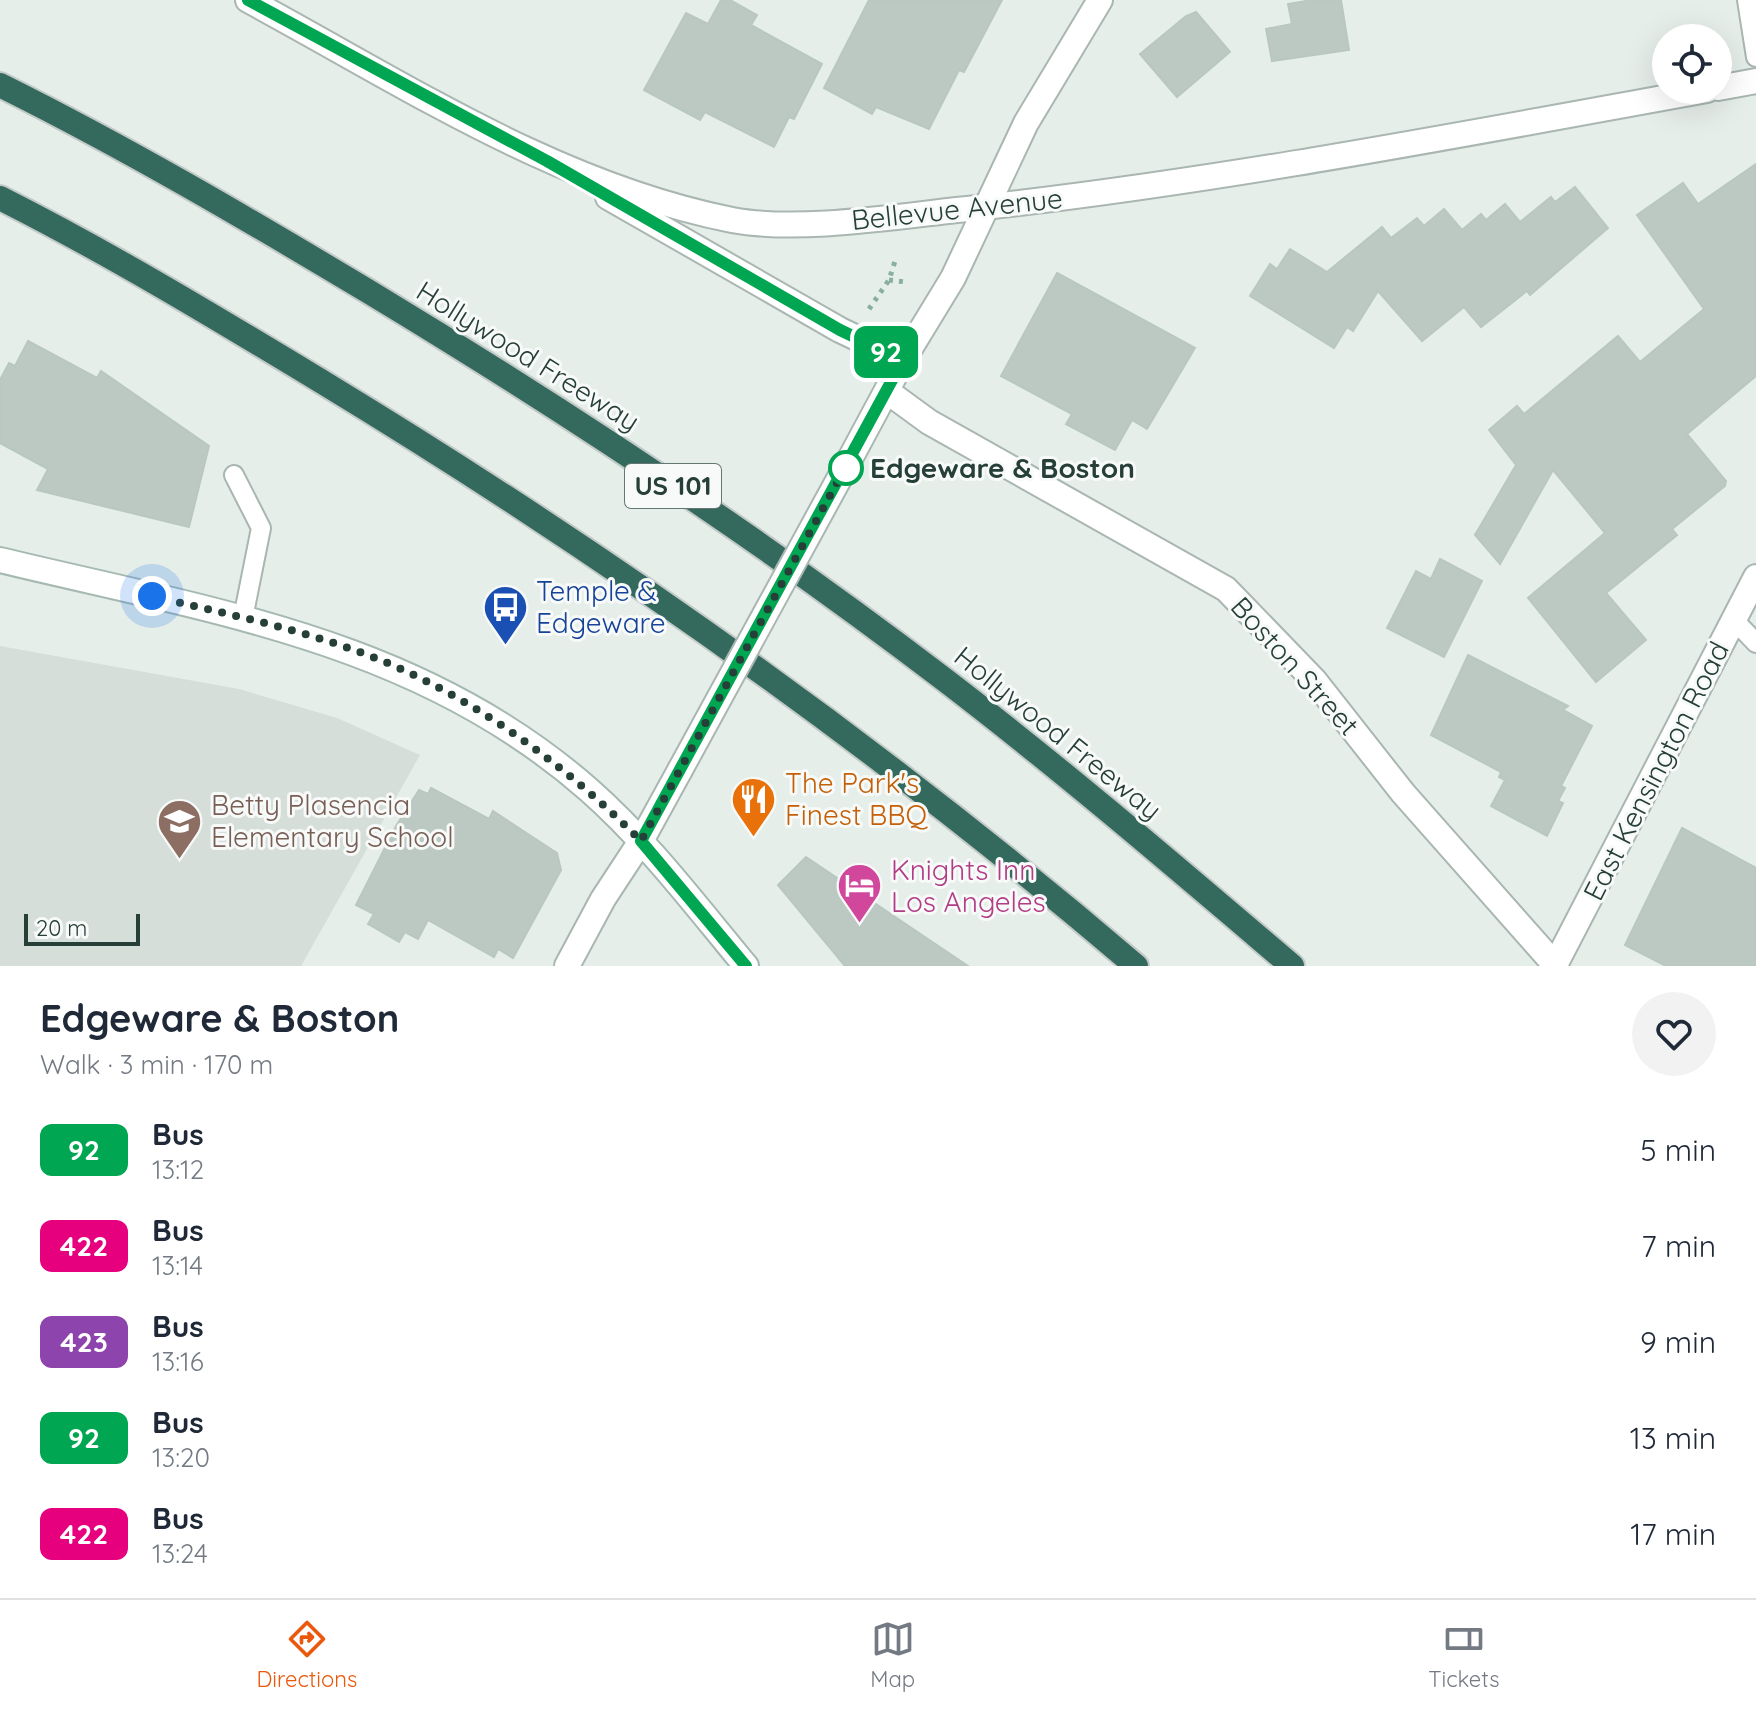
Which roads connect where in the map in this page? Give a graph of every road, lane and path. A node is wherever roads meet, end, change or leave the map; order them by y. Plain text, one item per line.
1 (248, 0) edge
2 (1100, 0) edge
3 (1747, 0) edge
4 (1756, 57) edge
5 (1756, 81) edge
6 (0, 85) edge
7 (1732, 85) edge
8 (1652, 100) edge
9 (547, 161) junction
10 (0, 198) edge
11 (986, 207) junction
12 (896, 258) dead end
13 (889, 280) junction
14 (906, 282) dead end
15 (867, 312) dead end
16 (903, 360) junction
17 (888, 392) junction
18 (234, 475) dead end
19 (0, 560) edge
20 (1756, 577) edge
21 (243, 618) junction
22 (1734, 620) junction
23 (1756, 643) edge
24 (641, 841) junction
25 (1556, 965) edge
26 (567, 966) edge
27 (746, 966) edge
28 (1136, 966) edge
29 (1292, 966) edge

1 - 9 street, Bellevue Avenue
2 - 11 street
3 - 4 lane
5 - 7 street
6 - 29 highway, Hollywood Freeway / US 101
8 - 11 street, Bellevue Avenue
9 - 11 street, Bellevue Avenue
9 - 16 street
10 - 28 highway
11 - 16 street
12 - 13 path
13 - 14 path
13 - 15 path
16 - 17 street
17 - 24 street, bridge
17 - 25 street, Boston Street
18 - 21 lane
19 - 21 street
20 - 22 street, East Kensington Road
21 - 24 street
22 - 23 lane
22 - 25 street, East Kensington Road
24 - 26 street
24 - 27 street

